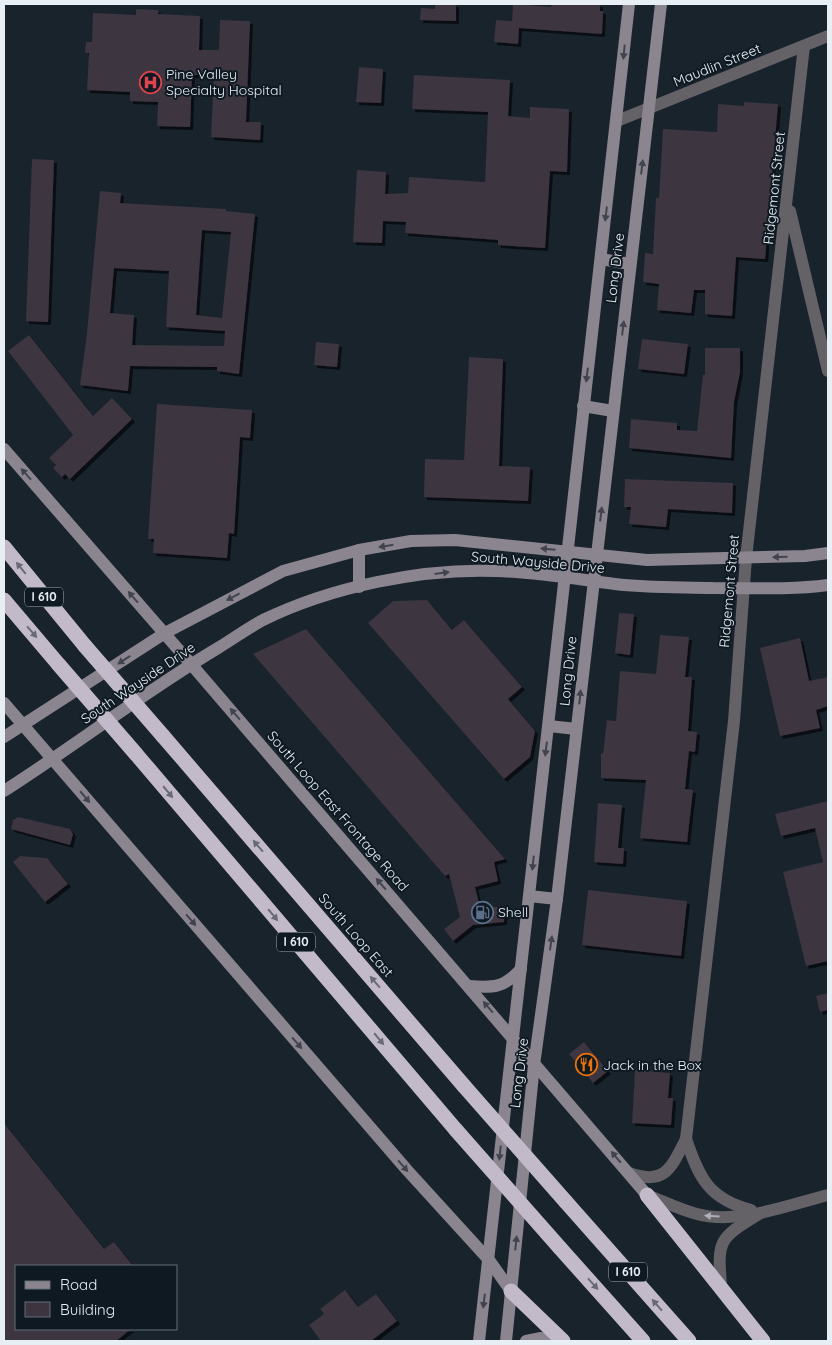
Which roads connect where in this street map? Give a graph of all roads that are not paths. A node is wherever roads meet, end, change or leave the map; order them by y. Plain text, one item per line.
1 (629, 4) edge
2 (661, 4) edge
3 (828, 36) edge
4 (804, 46) junction
5 (649, 109) junction
6 (617, 120) junction
7 (788, 203) junction
8 (601, 259) junction
9 (630, 264) junction
10 (828, 371) edge
11 (583, 406) junction
12 (613, 411) junction
13 (4, 450) edge
14 (4, 547) edge
15 (359, 550) junction
16 (569, 550) junction
17 (828, 553) edge
18 (596, 554) junction
19 (746, 558) junction
20 (566, 578) junction
21 (593, 580) junction
22 (828, 585) edge
23 (359, 587) junction
24 (745, 588) junction
25 (4, 600) edge
26 (165, 633) junction
27 (192, 664) junction
28 (4, 703) edge
29 (22, 725) junction
30 (549, 726) junction
31 (576, 729) junction
32 (4, 738) edge
33 (53, 760) junction
34 (4, 791) edge
35 (529, 896) junction
36 (557, 899) junction
37 (521, 969) junction
38 (470, 986) junction
39 (512, 1035) junction
40 (534, 1065) junction
41 (686, 1139) junction
42 (629, 1173) junction
43 (647, 1195) junction
44 (828, 1195) edge
45 (761, 1213) junction
46 (489, 1260) junction
47 (721, 1285) junction
48 (511, 1291) junction
49 (479, 1341) edge
50 (506, 1341) edge
51 (526, 1341) edge
52 (562, 1341) edge
53 (643, 1341) edge
54 (689, 1341) edge
55 (764, 1341) edge

1 -> 6 main road, Long Drive
2 - 5 main road, Long Drive
3 - 4 street, Maudlin Street
4 - 5 street, Maudlin Street
4 - 7 street, Ridgemont Street
5 - 6 street, Maudlin Street
9 -> 5 main road, Long Drive
6 -> 8 main road, Long Drive
7 - 10 street
7 - 19 street, Ridgemont Street
8 - 9 main road
8 -> 11 main road, Long Drive
12 -> 9 main road, Long Drive
11 - 12 main road
11 - 16 main road, Long Drive
18 -> 12 main road, Long Drive
26 -> 13 main road, South Loop East Frontage Road
54 -> 14 highway, South Loop East / I 610, bridge
16 -> 15 main road, South Wayside Drive
15 - 23 main road
15 -> 26 main road, South Wayside Drive
16 - 18 main road, South Wayside Drive
16 - 20 main road, Long Drive
17 -> 19 main road, South Wayside Drive
18 - 19 main road, South Wayside Drive
18 - 21 main road, Long Drive
19 - 24 street, Ridgemont Street
20 - 21 main road, South Wayside Drive
23 -> 20 main road, South Wayside Drive
20 - 30 main road, Long Drive
21 - 24 main road, South Wayside Drive
31 -> 21 main road, Long Drive
22 - 24 main road, South Wayside Drive
23 - 27 main road, South Wayside Drive
24 - 41 street, Ridgemont Street
25 -> 53 highway, I 610, bridge
26 - 27 main road, South Loop East Frontage Road
26 -> 29 main road, South Wayside Drive
27 - 33 main road, South Wayside Drive
38 -> 27 main road, South Loop East Frontage Road
28 - 29 main road
29 - 32 main road, South Wayside Drive
29 - 33 main road
30 - 31 main road
30 -> 35 main road, Long Drive
31 - 36 main road, Long Drive
33 - 34 main road, South Wayside Drive
33 -> 46 main road
35 - 36 main road
35 - 37 main road, Long Drive
40 -> 36 main road, Long Drive
37 - 38 main road
37 - 39 main road, Long Drive
39 -> 38 main road, South Loop East Frontage Road
39 - 40 main road, South Loop East Frontage Road
39 -> 46 main road, Long Drive
42 -> 40 main road, South Loop East Frontage Road
48 -> 40 main road, Long Drive
41 - 42 street, Ridgemont Street
41 - 45 street, Ridgemont Street
42 - 43 main road, South Loop East Frontage Road
45 -> 43 street
43 - 47 highway
44 - 45 street
45 - 47 street
46 - 48 main road
46 -> 49 main road, Long Drive
47 - 55 highway
48 - 50 main road, Long Drive
48 - 52 highway
51 - 52 main road

